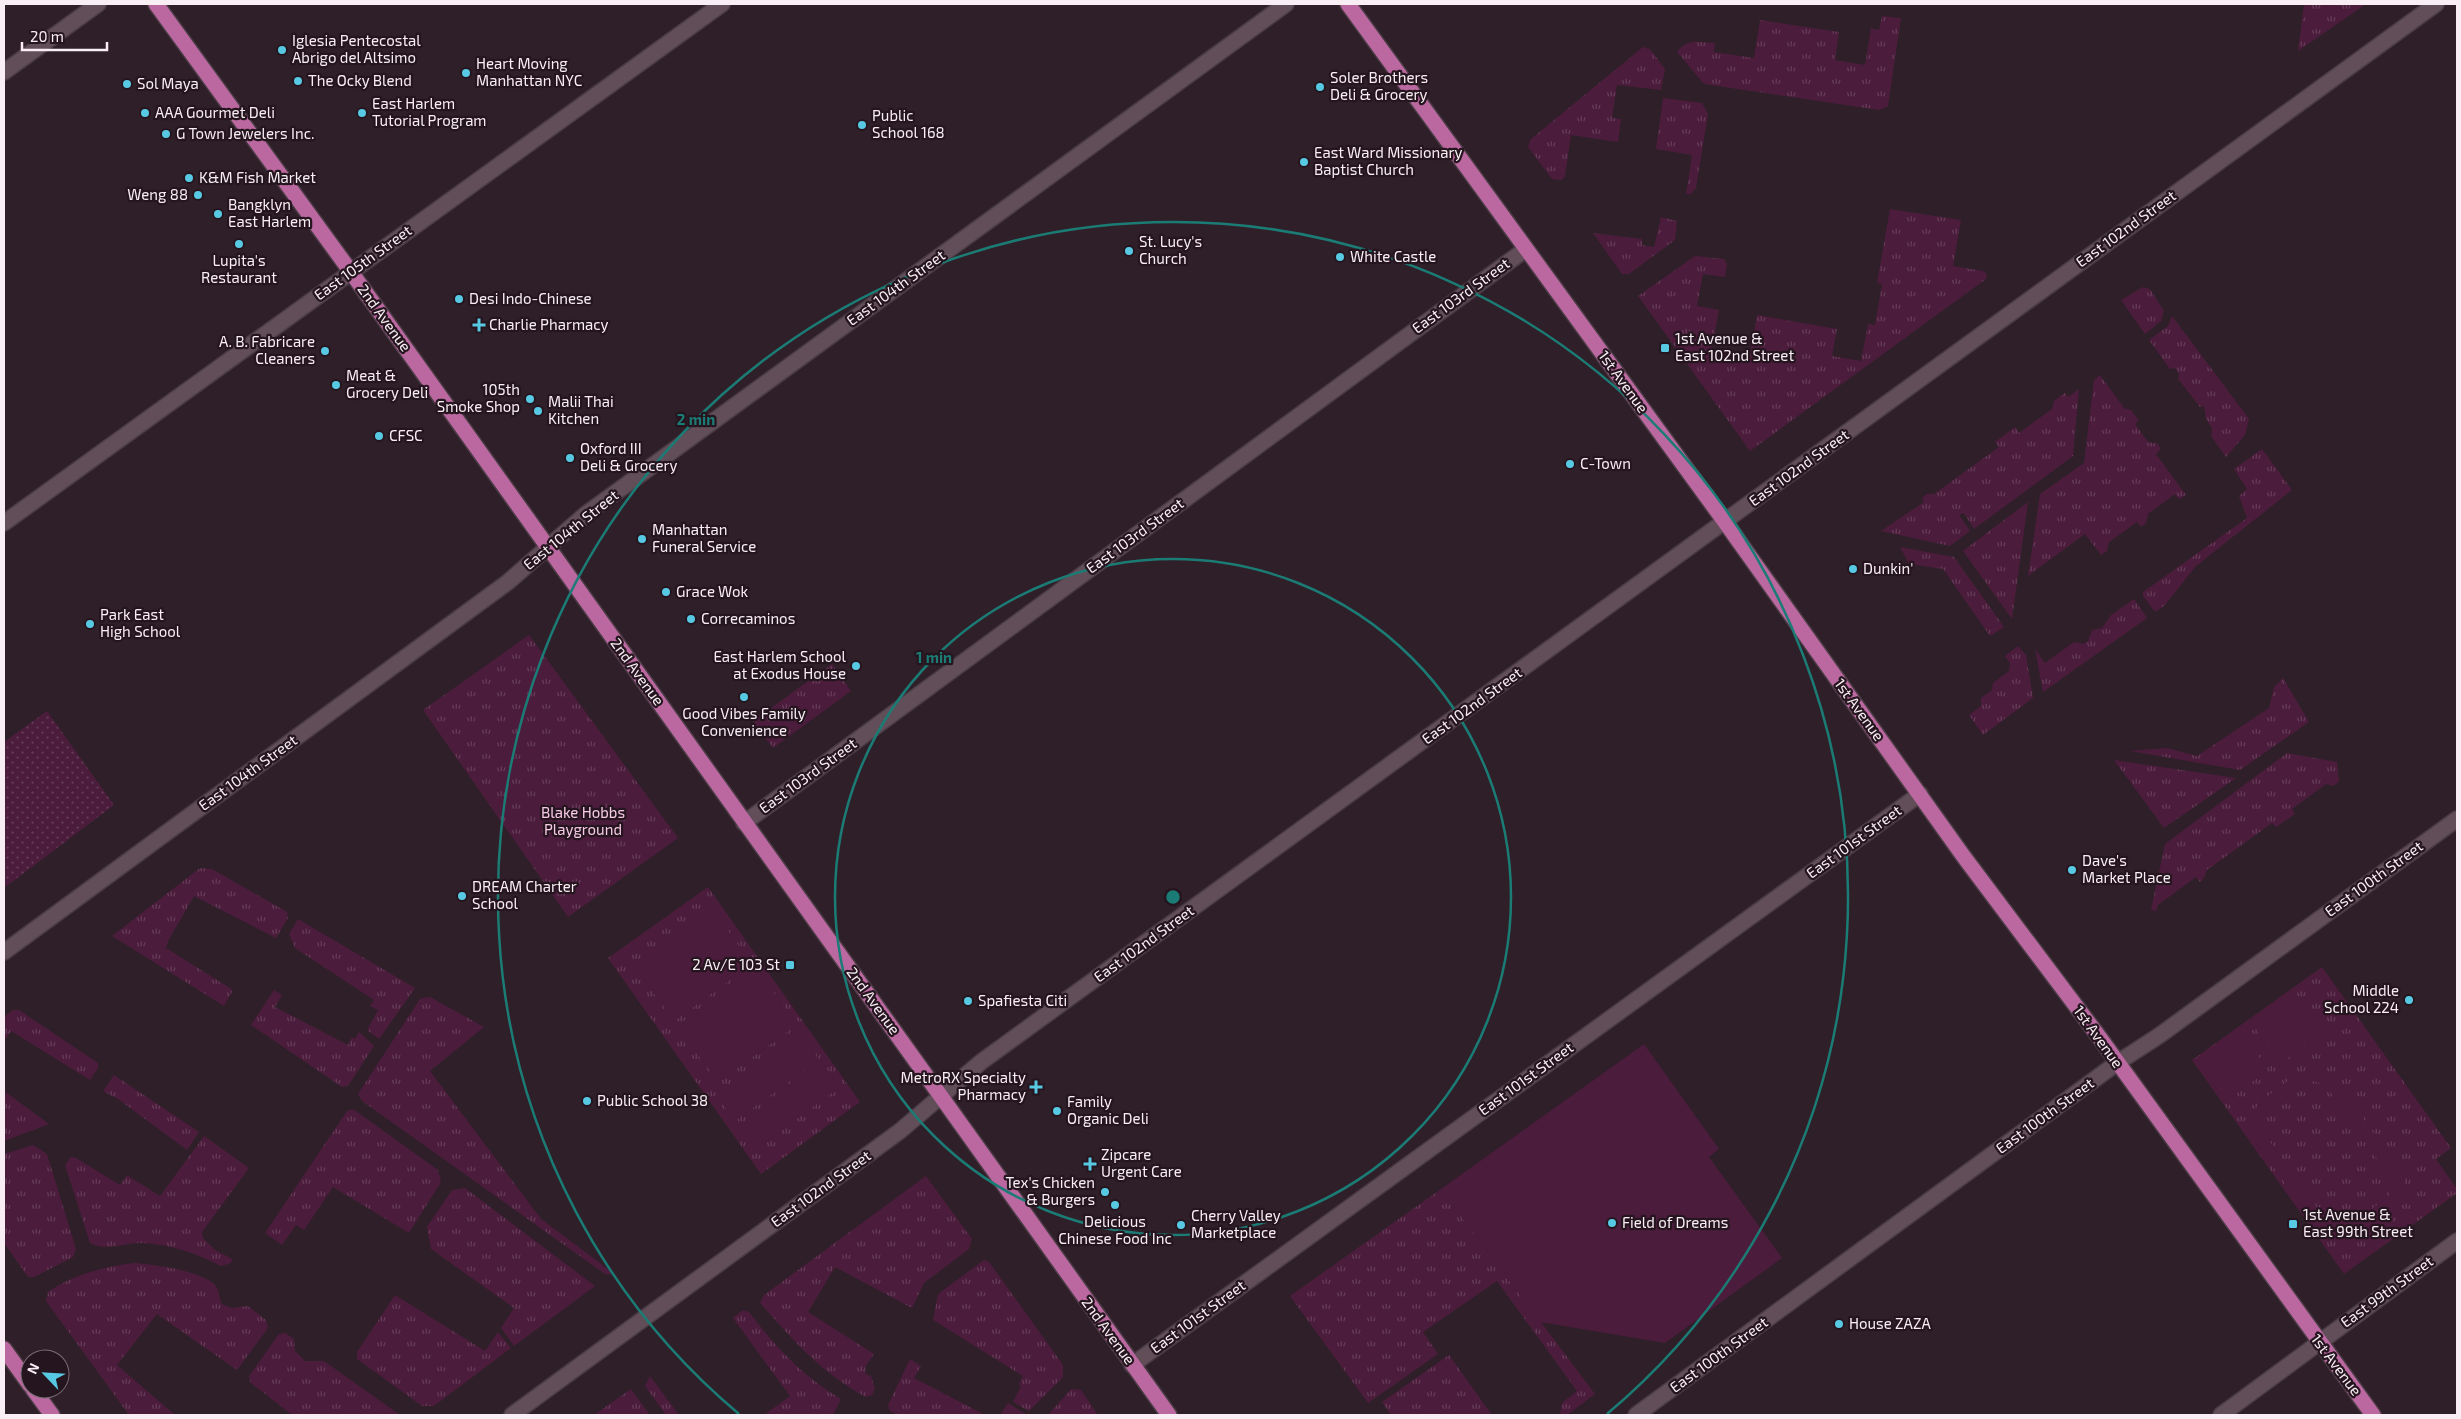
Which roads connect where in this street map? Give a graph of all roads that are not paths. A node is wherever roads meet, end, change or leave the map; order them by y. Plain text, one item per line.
1 (98, 4) edge
2 (156, 4) edge
3 (722, 4) edge
4 (1286, 4) edge
5 (1348, 4) edge
6 (2436, 4) edge
7 (4, 72) edge
8 (1526, 249) junction
9 (351, 272) junction
10 (1725, 522) junction
11 (4, 523) edge
12 (546, 547) junction
13 (1920, 794) junction
14 (2457, 819) edge
15 (744, 823) junction
16 (4, 952) edge
17 (2117, 1063) junction
18 (941, 1097) junction
19 (2457, 1241) edge
20 (2319, 1343) junction
21 (4, 1351) edge
22 (1132, 1365) junction
23 (20, 1372) edge
24 (40, 1399) edge
25 (52, 1415) edge
26 (512, 1415) edge
27 (1169, 1415) edge
28 (1636, 1415) edge
29 (2221, 1415) edge
30 (2373, 1415) edge

1 - 7 street
2 - 9 main road, 2nd Avenue
3 - 9 street, East 105th Street
4 - 12 street, East 104th Street
5 - 8 main road, 1st Avenue
6 - 10 street, East 102nd Street
8 - 10 main road, 1st Avenue
8 - 15 street, East 103rd Street
9 - 11 street, East 105th Street
9 - 12 main road, 2nd Avenue
10 - 13 main road, 1st Avenue
10 - 18 street, East 102nd Street
12 - 15 main road, 2nd Avenue
12 - 16 street, East 104th Street
13 - 17 main road, 1st Avenue
13 - 22 street, East 101st Street
14 - 17 street, East 100th Street
15 - 18 main road, 2nd Avenue
17 - 20 main road, 1st Avenue
17 - 28 street, East 100th Street
18 - 22 main road, 2nd Avenue
18 - 26 street, East 102nd Street
19 - 20 street, East 99th Street
20 - 29 street, East 99th Street
20 - 30 main road, 1st Avenue
21 - 23 main road
22 - 27 main road, 2nd Avenue
24 - 25 main road

